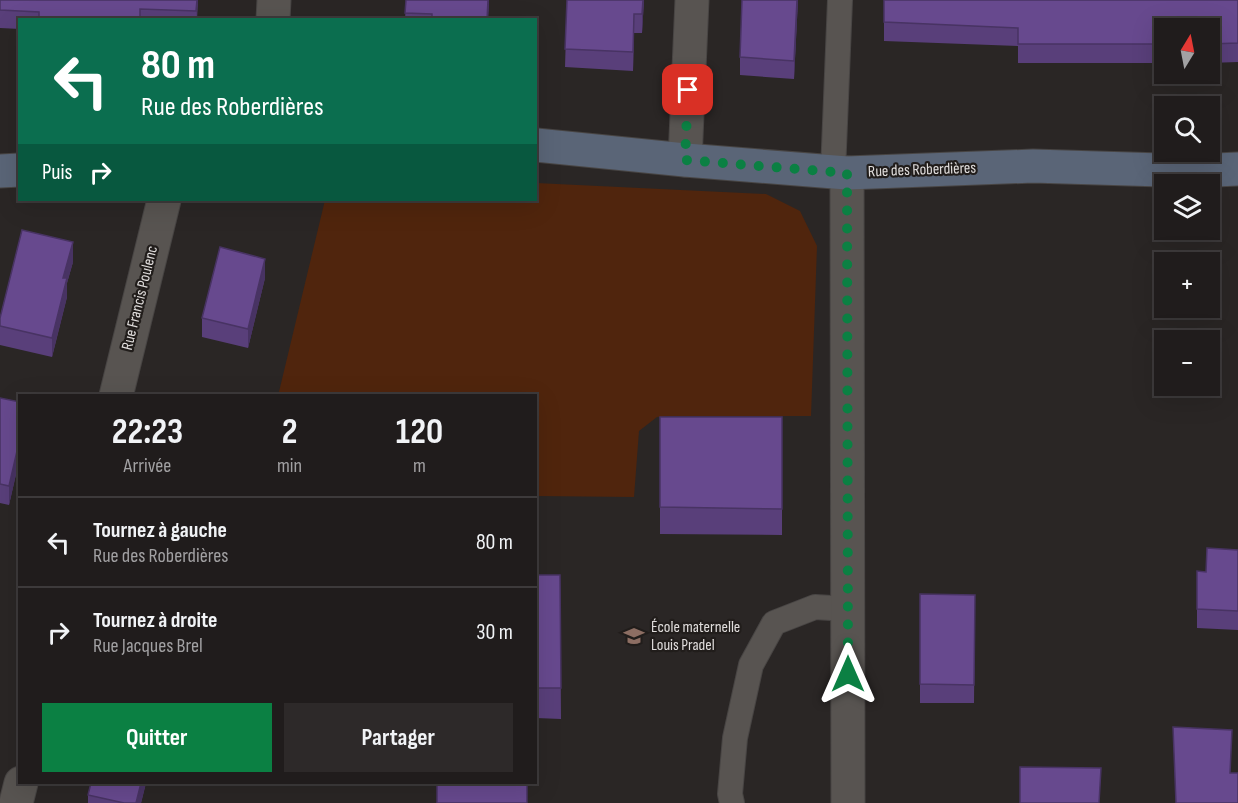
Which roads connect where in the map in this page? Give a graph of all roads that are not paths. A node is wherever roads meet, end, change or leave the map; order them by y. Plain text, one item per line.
1 (274, 0) edge
2 (692, 0) edge
3 (840, 0) edge
4 (273, 18) edge
5 (537, 145) edge
6 (685, 160) junction
7 (1238, 169) edge
8 (18, 170) edge
9 (0, 171) edge
10 (840, 173) junction
11 (164, 201) edge
12 (116, 394) edge
13 (848, 609) junction
14 (21, 784) edge
15 (16, 803) edge
16 (732, 803) edge
17 (848, 803) edge

1 - 4 street
2 - 6 street
3 - 10 lane
5 - 6 street, Rue des Roberdières
6 - 10 street, Rue des Roberdières
7 - 10 street, Rue des Roberdières
8 - 9 street
10 - 13 street
11 - 12 street, Rue Francis Poulenc
13 - 16 lane
13 - 17 street
14 - 15 street

